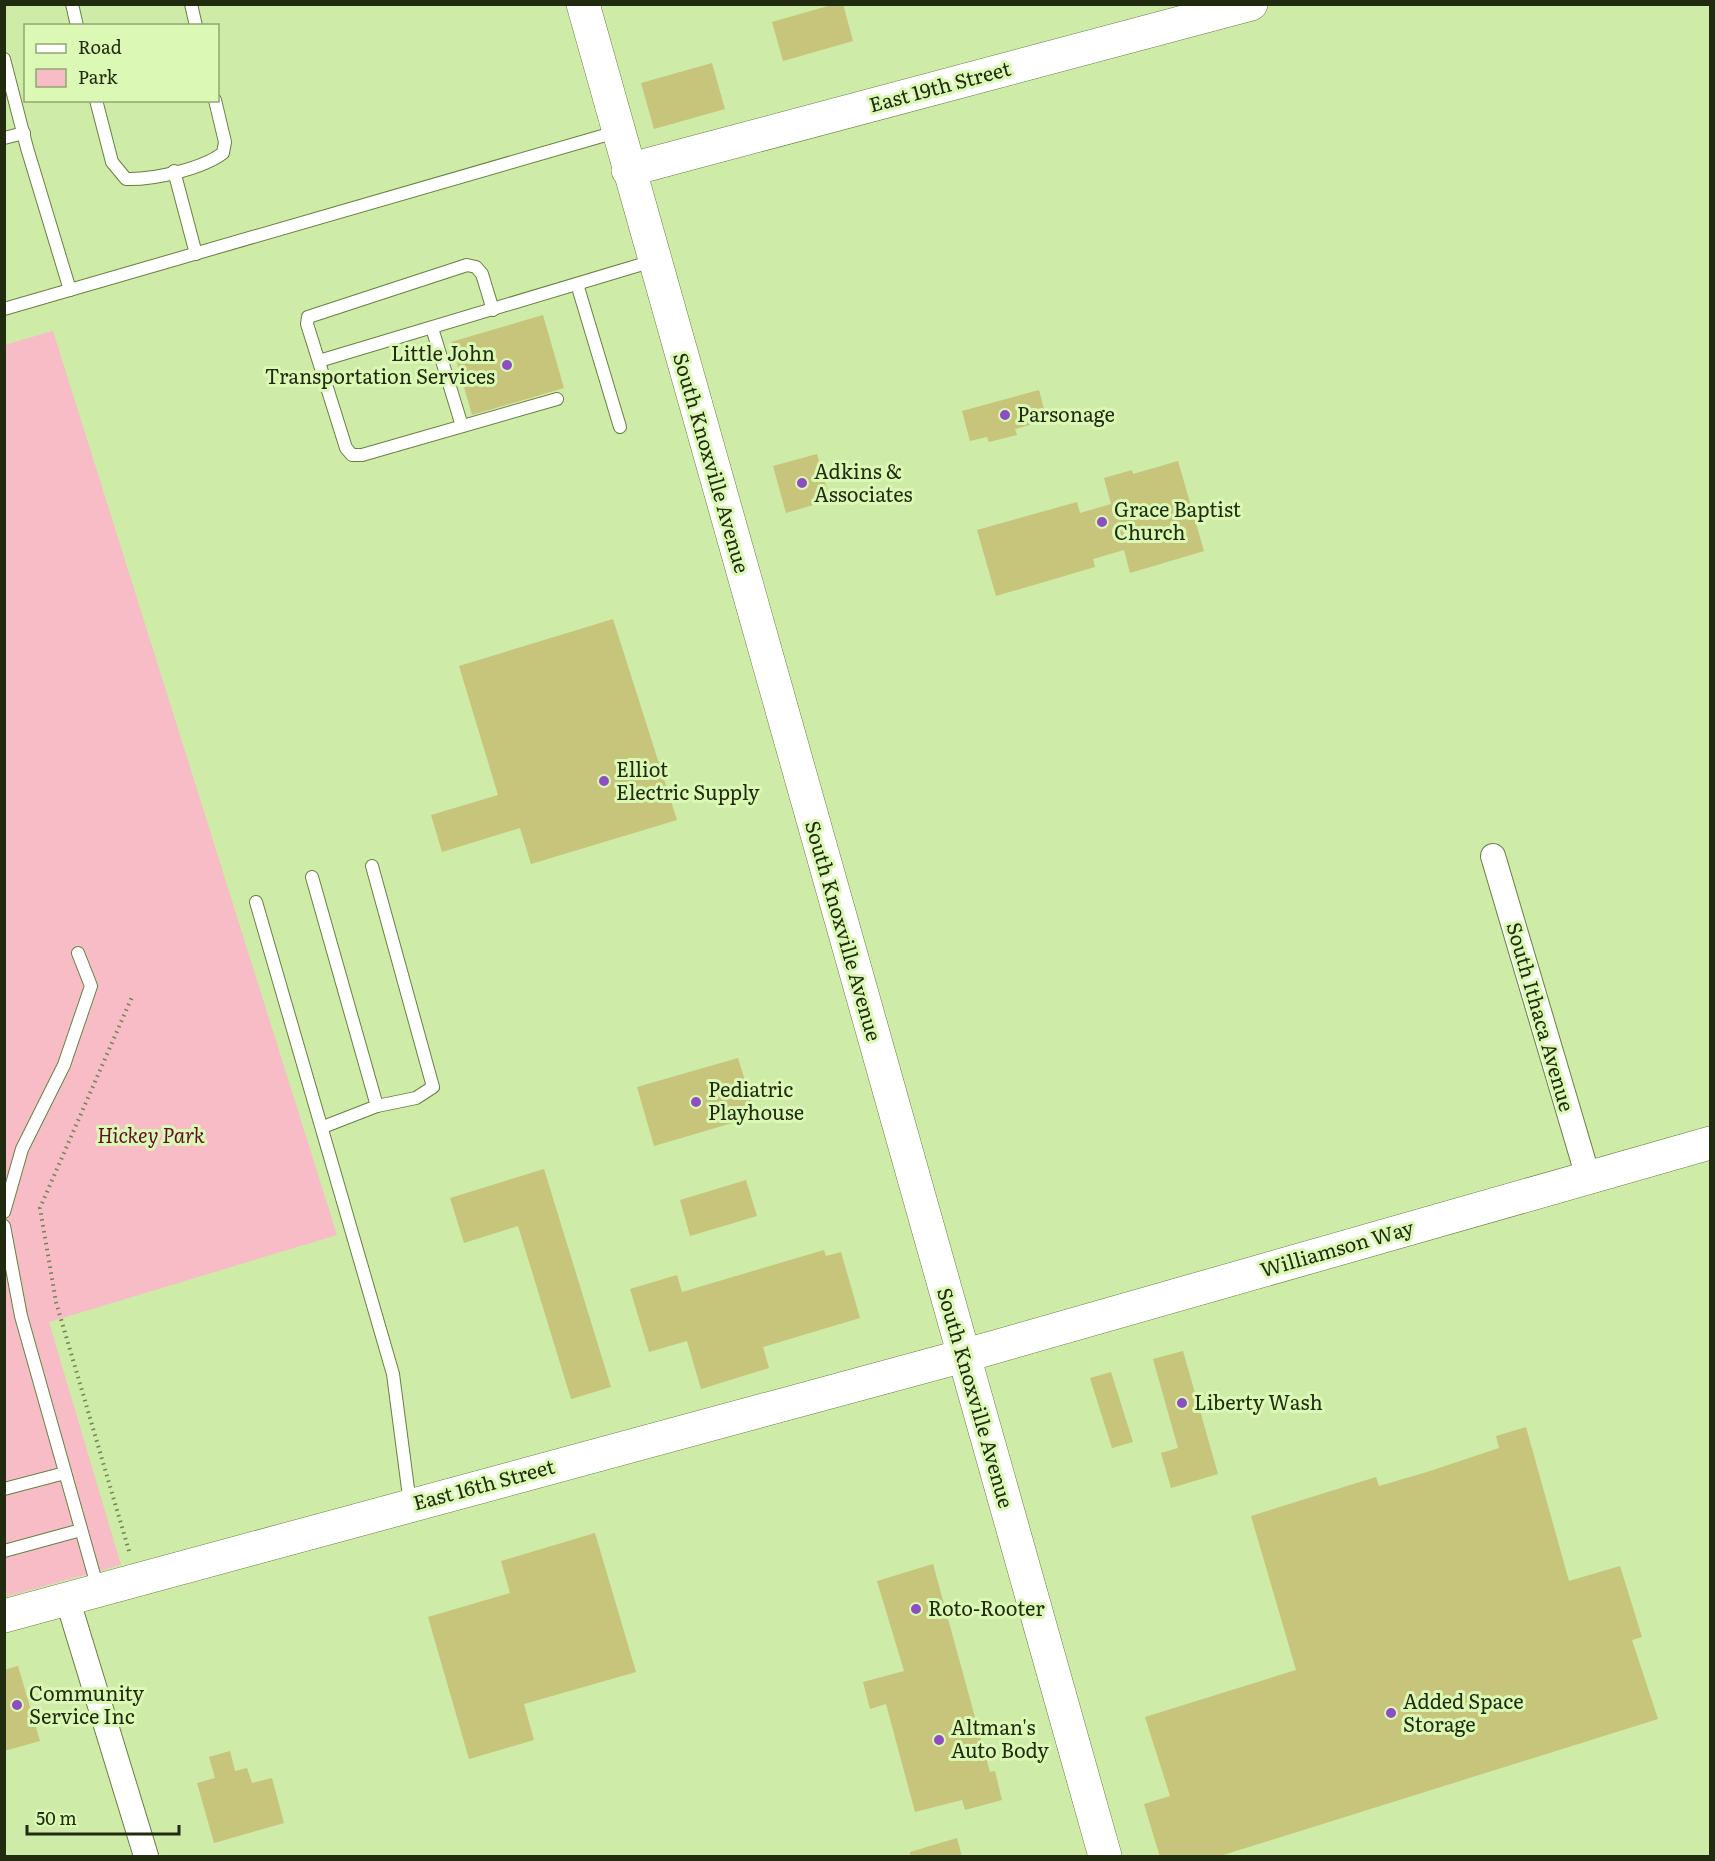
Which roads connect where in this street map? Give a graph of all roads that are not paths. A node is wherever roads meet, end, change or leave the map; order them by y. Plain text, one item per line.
1 (72, 4) edge
2 (191, 4) edge
3 (583, 4) edge
4 (1251, 4) edge
5 (77, 24) edge
6 (196, 24) edge
7 (4, 59) edge
8 (97, 102) edge
9 (215, 102) edge
10 (618, 132) junction
11 (24, 133) junction
12 (4, 138) edge
13 (628, 170) junction
14 (174, 171) junction
15 (196, 254) junction
16 (654, 261) junction
17 (577, 284) junction
18 (70, 290) junction
19 (4, 309) edge
20 (493, 310) junction
21 (432, 328) junction
22 (318, 361) junction
23 (557, 399) dead end
24 (462, 426) junction
25 (620, 427) dead end
26 (1492, 856) dead end
27 (372, 866) dead end
28 (312, 877) dead end
29 (256, 902) dead end
30 (78, 953) dead end
31 (377, 1106) junction
32 (323, 1127) junction
33 (1710, 1143) edge
34 (1588, 1177) junction
35 (4, 1212) edge
36 (4, 1226) edge
37 (963, 1356) junction
38 (65, 1473) junction
39 (4, 1490) edge
40 (410, 1505) junction
41 (81, 1530) junction
42 (4, 1551) edge
43 (98, 1589) junction
44 (67, 1598) junction
45 (4, 1616) edge
46 (146, 1857) edge
47 (1105, 1857) edge

1 - 5 lane
2 - 6 lane
3 - 10 street, South Knoxville Avenue
4 - 13 street, East 19th Street
7 - 11 lane
8 - 14 lane
9 - 14 lane
10 - 13 street, South Knoxville Avenue
10 - 15 lane
11 - 12 lane
11 - 18 lane
13 - 16 street, South Knoxville Avenue
14 - 15 lane
15 - 18 lane
16 - 17 lane
16 - 37 street, South Knoxville Avenue
17 - 20 lane
17 - 25 lane
18 - 19 lane
20 - 21 lane
20 - 22 lane
21 - 22 lane
21 - 24 lane
22 - 24 lane
23 - 24 lane
26 - 34 street, South Ithaca Avenue
27 - 31 lane
28 - 31 lane
29 - 32 lane
30 - 35 lane
31 - 32 lane
32 - 40 lane
33 - 34 street, Williamson Way
34 - 37 street, Williamson Way
36 - 38 lane
37 - 40 street, East 16th Street
37 - 47 street, South Knoxville Avenue
38 - 39 lane
38 - 41 lane
40 - 43 street, East 16th Street
41 - 42 lane
41 - 43 lane
43 - 44 street, East 16th Street
44 - 45 street, East 16th Street
44 - 46 street

